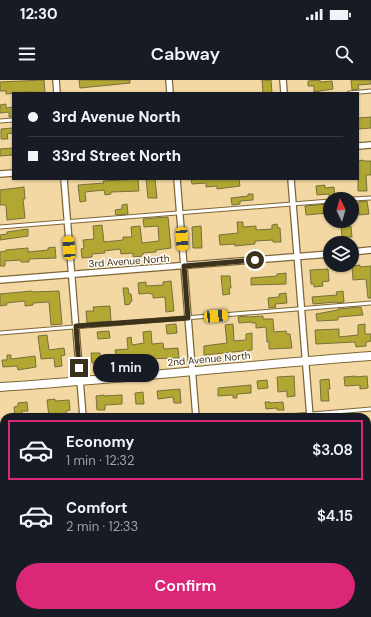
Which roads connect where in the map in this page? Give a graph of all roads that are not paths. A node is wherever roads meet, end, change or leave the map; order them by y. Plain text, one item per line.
1 (56, 80) edge
2 (169, 80) edge
3 (283, 80) edge
4 (371, 91) edge
5 (56, 92) edge
6 (170, 92) edge
7 (284, 92) edge
8 (359, 92) edge
9 (12, 120) edge
10 (0, 121) edge
11 (371, 144) edge
12 (359, 146) edge
13 (12, 173) edge
14 (0, 174) edge
15 (64, 180) edge
16 (177, 180) edge
17 (292, 180) edge
18 (371, 198) edge
19 (359, 199) edge
20 (323, 202) edge
21 (293, 204) junction
22 (180, 212) junction
23 (67, 221) junction
24 (0, 227) edge
25 (371, 250) edge
26 (359, 251) edge
27 (323, 255) edge
28 (297, 257) junction
29 (184, 266) junction
30 (71, 274) junction
31 (0, 280) edge
32 (371, 303) edge
33 (301, 309) junction
34 (188, 318) junction
35 (76, 326) junction
36 (0, 333) edge
37 (371, 356) edge
38 (306, 361) junction
39 (192, 371) junction
40 (80, 382) junction
41 (0, 387) edge
42 (371, 409) edge
43 (82, 413) edge
44 (196, 413) edge
45 (310, 413) edge
46 (336, 413) edge

1 - 5 street
2 - 6 street
3 - 7 street
4 - 8 lane
9 - 10 lane
11 - 12 street
13 - 14 street
15 - 23 street
16 - 22 street
17 - 21 street
18 - 19 lane
20 - 21 lane
21 - 22 lane
21 - 28 street
22 - 23 lane
22 - 29 street
23 - 24 lane
23 - 30 street
25 - 26 street
27 - 28 street, 3rd Avenue North
28 - 29 street, 3rd Avenue North
28 - 33 street
29 - 30 street, 3rd Avenue North
29 - 34 street
30 - 31 street, 3rd Avenue North
30 - 35 street
32 - 33 lane
33 - 34 lane
33 - 38 street
34 - 35 lane
34 - 39 street
35 - 36 lane
35 - 40 street
37 - 38 main road, 2nd Avenue North
38 - 39 main road, 2nd Avenue North
38 - 45 street
39 - 40 main road, 2nd Avenue North
39 - 44 street
40 - 41 main road, 2nd Avenue North
40 - 43 street
42 - 46 lane

